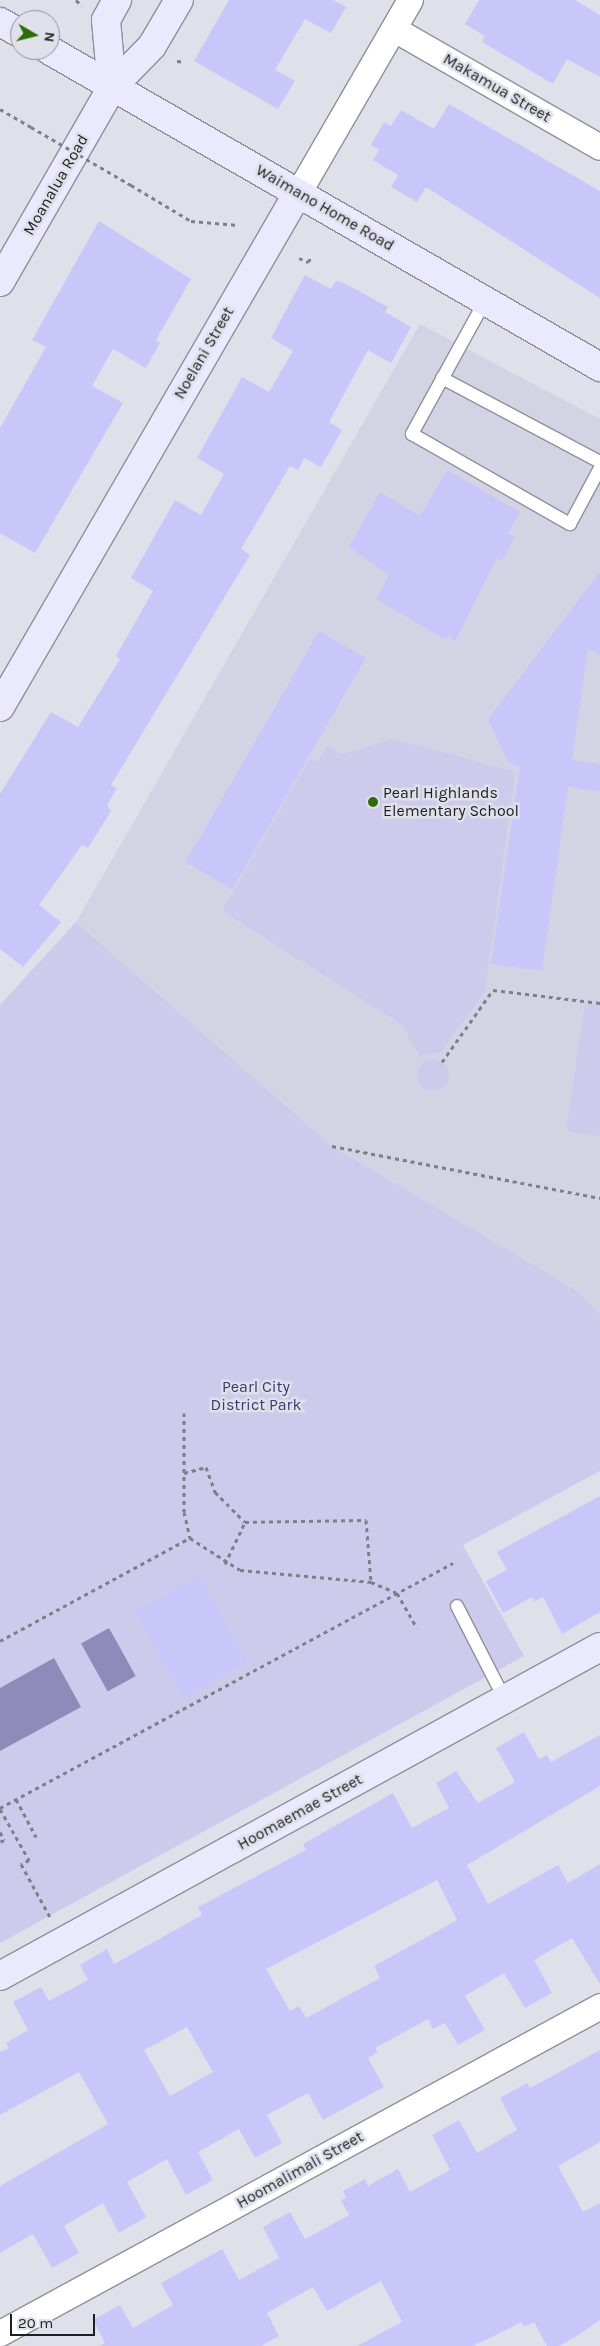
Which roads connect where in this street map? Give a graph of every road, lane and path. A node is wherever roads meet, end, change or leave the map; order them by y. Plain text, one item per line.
1 (76, 0) edge
2 (118, 0) edge
3 (179, 0) edge
4 (410, 0) edge
5 (82, 6) dead end
6 (394, 29) junction
7 (60, 56) edge
8 (177, 61) dead end
9 (185, 62) dead end
10 (112, 87) junction
11 (0, 109) edge
12 (600, 147) edge
13 (298, 193) junction
14 (238, 225) dead end
15 (312, 256) dead end
16 (299, 258) dead end
17 (0, 282) edge
18 (485, 301) junction
19 (600, 367) edge
20 (442, 378) junction
21 (600, 462) edge
22 (600, 468) edge
23 (0, 707) edge
24 (600, 1003) edge
25 (442, 1062) dead end
26 (332, 1146) dead end
27 (600, 1198) edge
28 (184, 1413) dead end
29 (184, 1473) junction
30 (245, 1522) junction
31 (190, 1538) junction
32 (452, 1563) dead end
33 (225, 1564) junction
34 (370, 1582) junction
35 (397, 1593) junction
36 (457, 1606) dead end
37 (418, 1628) dead end
38 (0, 1641) edge
39 (600, 1647) edge
40 (505, 1700) junction
41 (16, 1799) junction
42 (0, 1808) edge
43 (0, 1832) edge
44 (36, 1837) dead end
45 (0, 1842) edge
46 (47, 1911) dead end
47 (0, 1976) edge
48 (600, 2006) edge
49 (0, 2333) edge

1 - 5 path
2 - 10 street
3 - 10 street, Moanalua Road
4 - 6 street, Noelani Street
6 - 12 street, Makamua Street
6 - 13 street, Noelani Street
7 - 10 street, Waimano Home Road
8 - 9 path
10 - 13 street, Waimano Home Road
10 - 17 street, Moanalua Road
11 - 14 path, bridge
13 - 18 street, Waimano Home Road
13 - 23 street, Noelani Street
15 - 16 path
18 - 19 street, Waimano Home Road
18 - 20 lane
20 - 21 lane
20 - 22 lane
24 - 25 path
26 - 27 path
28 - 29 path
29 - 30 path
29 - 31 path
30 - 33 path
30 - 34 path
31 - 33 path
31 - 38 path
32 - 35 path
33 - 34 path
34 - 35 path
35 - 37 path
35 - 41 path
36 - 40 lane
39 - 40 street, Hoomaemae Street
40 - 47 street, Hoomaemae Street
41 - 42 path
41 - 44 path
42 - 46 path
43 - 45 path
48 - 49 street, Hoomalimali Street

